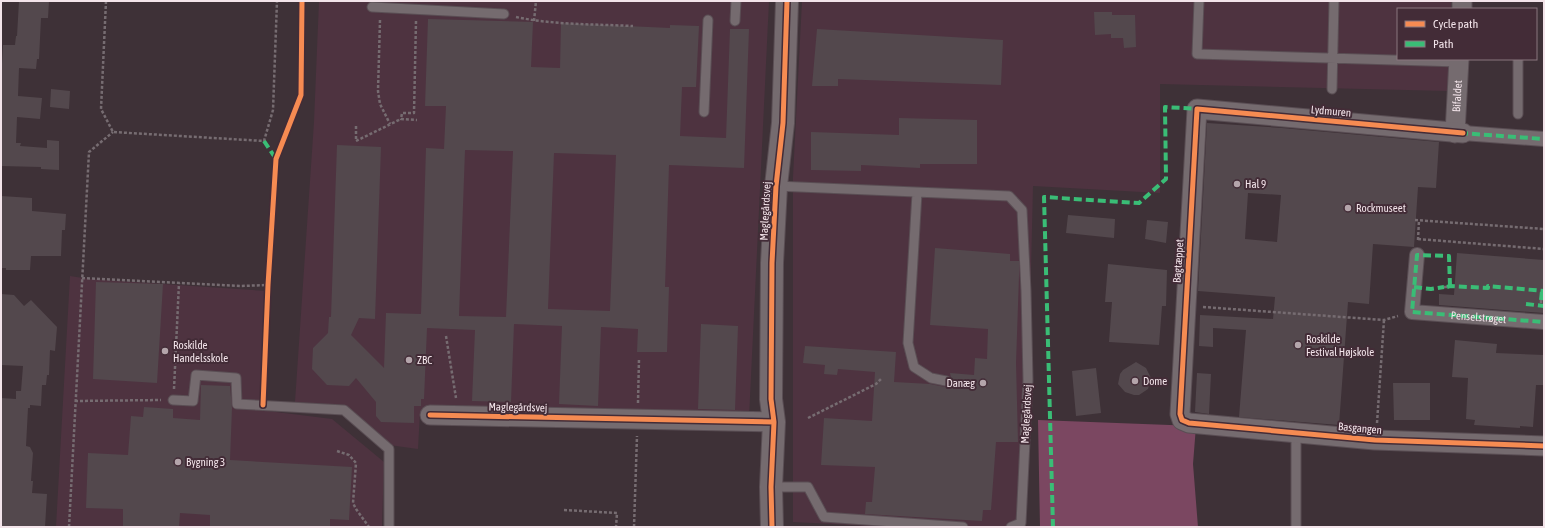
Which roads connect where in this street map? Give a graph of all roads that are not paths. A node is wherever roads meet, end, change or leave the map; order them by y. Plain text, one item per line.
1 (736, 1) edge
2 (787, 1) edge
3 (1198, 1) edge
4 (1334, 1) edge
5 (376, 7) road end
6 (504, 14) road end
7 (708, 20) dead end
8 (735, 21) dead end
9 (1333, 59) junction
10 (1518, 60) edge
11 (1459, 61) edge
12 (1332, 90) dead end
13 (1197, 108) joint
14 (704, 112) dead end
15 (1518, 114) dead end
16 (1459, 133) junction
17 (1544, 140) edge
18 (776, 186) junction
19 (917, 193) junction
20 (1416, 255) road end
21 (1544, 322) edge
22 (946, 381) dead end
23 (173, 400) road end
24 (1180, 414) joint
25 (430, 415) dead end
26 (774, 422) junction
27 (1296, 432) junction
28 (1544, 446) edge
29 (771, 486) junction
30 (389, 527) edge
31 (772, 527) edge
32 (963, 527) edge
33 (1011, 527) edge
34 (1296, 527) edge

1 - 8 lane
2 - 18 street, Maglegårdsvej
3 - 9 lane
4 - 9 lane
5 - 6 lane
7 - 14 lane
9 - 11 lane
9 - 12 lane
10 - 15 lane
11 - 16 street, Bifaldet
13 - 16 street, Lydmuren
13 - 24 street, Bagtæppet
16 - 17 street, Lydmuren
18 - 19 lane, Maglegårdsvej
18 - 26 street, Maglegårdsvej
19 - 22 lane
19 - 33 lane, Maglegårdsvej
20 - 21 street, Penselstrøget
23 - 30 lane
24 - 27 street, Basgangen
25 - 26 street, Maglegårdsvej
26 - 29 street, Maglegårdsvej
27 - 28 street, Basgangen
27 - 34 lane
29 - 31 street, Maglegårdsvej
29 - 32 lane

